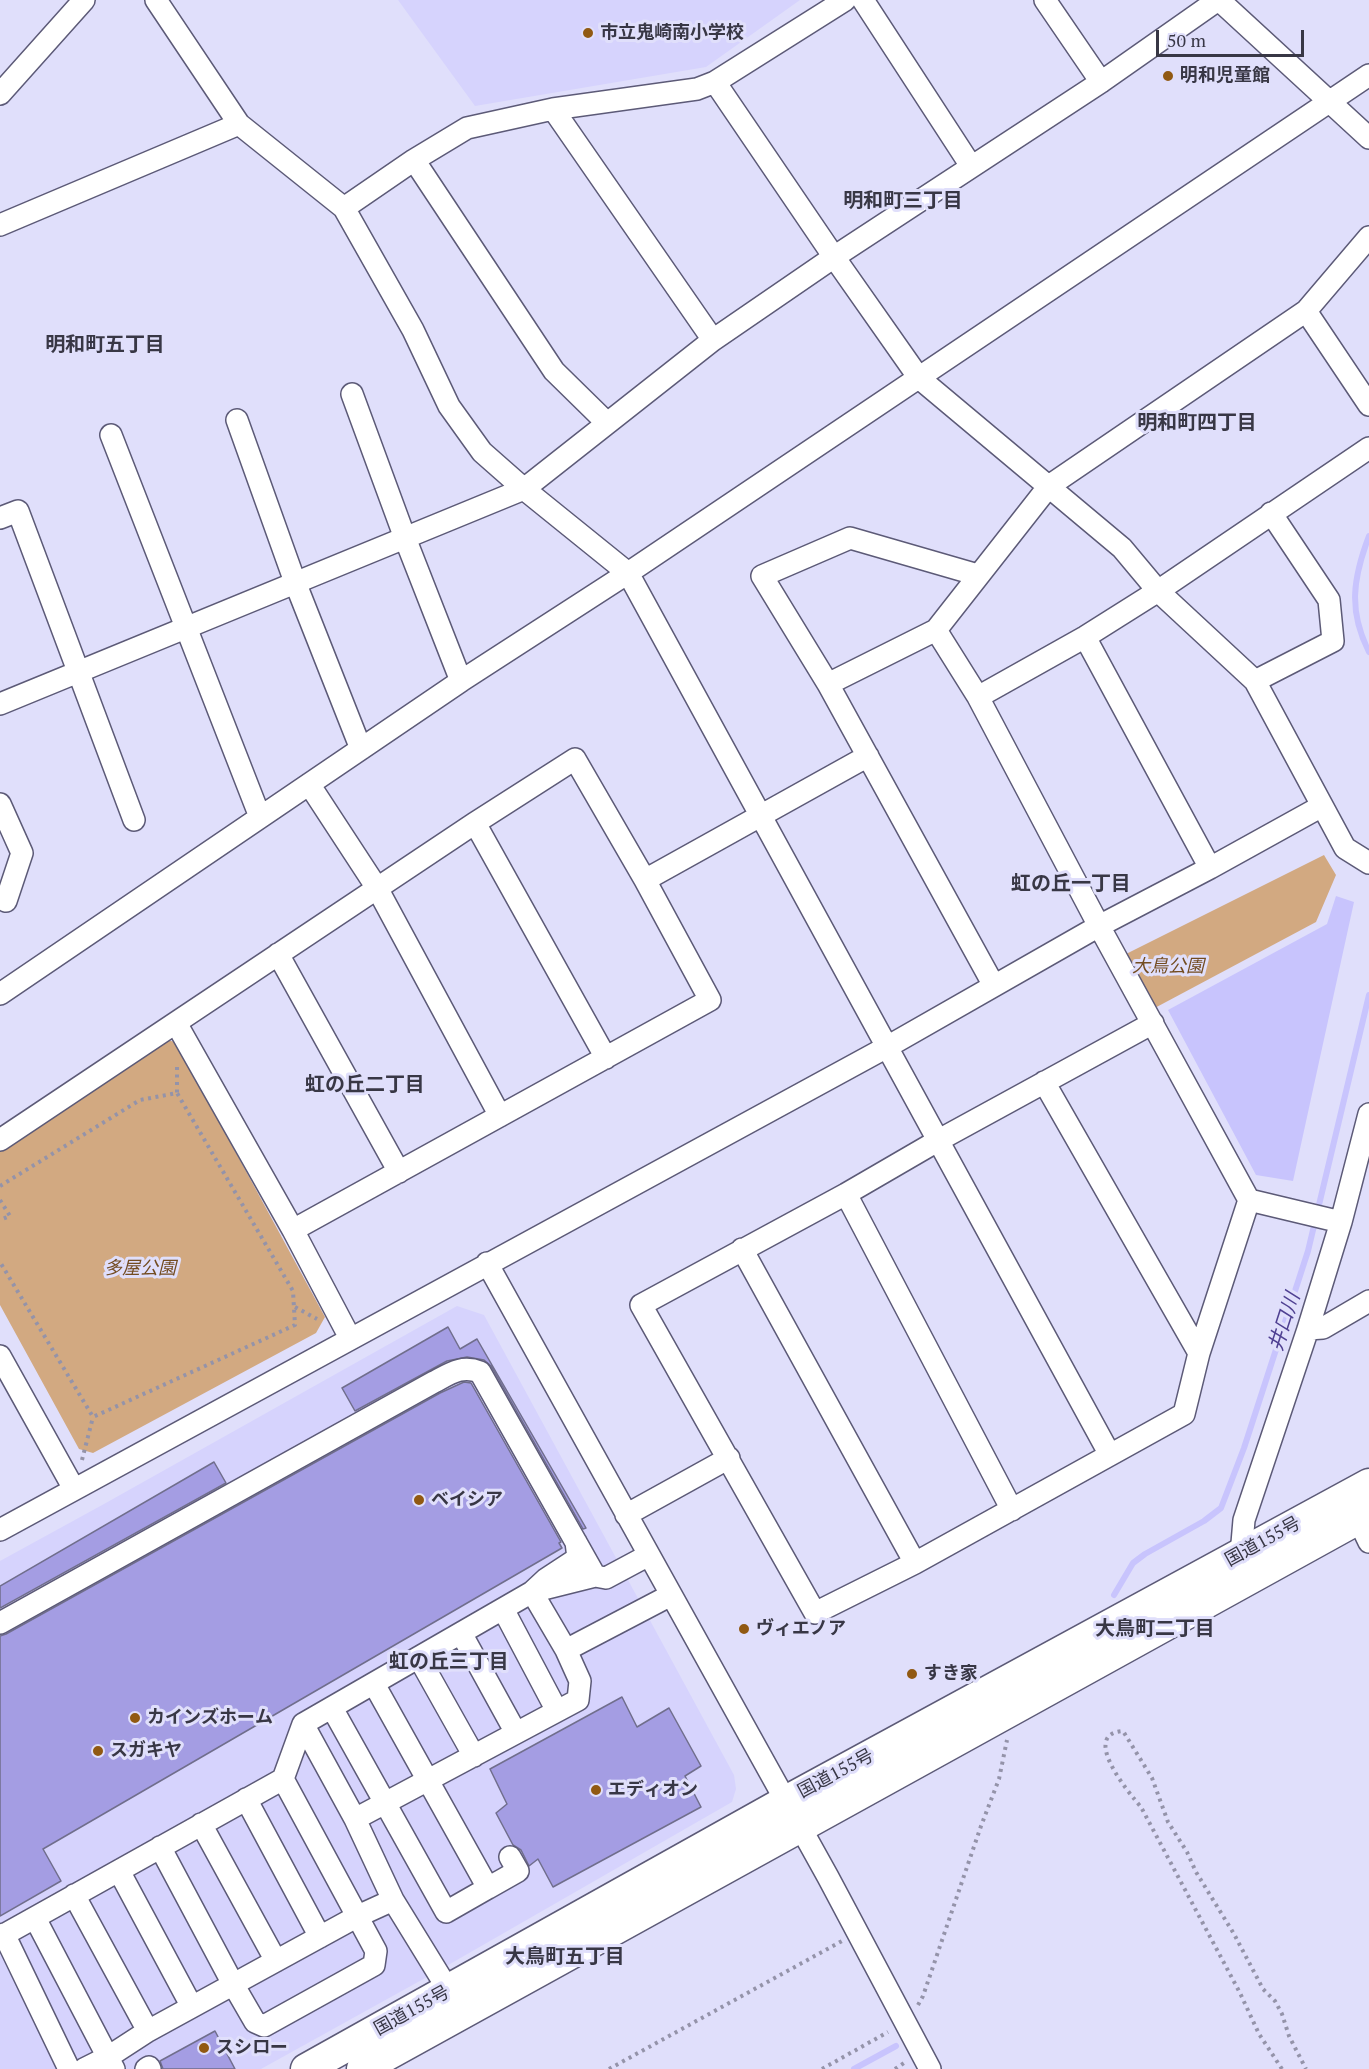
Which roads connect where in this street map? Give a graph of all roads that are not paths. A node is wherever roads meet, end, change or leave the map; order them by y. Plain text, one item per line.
1 (84, 0) edge
2 (156, 0) edge
3 (844, 0) edge
4 (863, 0) edge
5 (1045, 0) edge
6 (1219, 0) edge
7 (1369, 75) edge
8 (1101, 81) junction
9 (716, 82) junction
10 (0, 94) edge
11 (1328, 101) junction
12 (553, 109) junction
13 (239, 124) junction
14 (1369, 138) edge
15 (414, 160) junction
16 (971, 166) junction
17 (344, 208) junction
18 (0, 225) edge
19 (1369, 237) edge
20 (834, 257) junction
21 (1306, 311) junction
22 (713, 340) junction
23 (919, 378) junction
24 (352, 394) dead end
25 (1369, 405) edge
26 (237, 420) dead end
27 (607, 423) junction
28 (111, 435) dead end
29 (1369, 448) edge
30 (1049, 486) junction
31 (524, 489) junction
32 (1271, 513) junction
33 (0, 518) edge
34 (405, 538) junction
35 (628, 573) junction
36 (978, 575) junction
37 (295, 582) junction
38 (1158, 591) junction
39 (186, 627) junction
40 (936, 630) junction
41 (1085, 637) junction
42 (79, 671) junction
43 (461, 681) junction
44 (1255, 681) junction
45 (828, 684) junction
46 (978, 697) junction
47 (0, 704) edge
48 (361, 749) junction
49 (868, 756) junction
50 (309, 784) junction
51 (0, 804) edge
52 (1322, 806) junction
53 (759, 815) junction
54 (260, 817) junction
55 (134, 820) dead end
56 (475, 823) junction
57 (1369, 864) edge
58 (1210, 868) junction
59 (645, 880) junction
60 (377, 888) junction
61 (6, 901) dead end
62 (1099, 926) junction
63 (278, 954) junction
64 (993, 984) junction
65 (0, 994) edge
66 (176, 1023) junction
67 (1153, 1023) junction
68 (887, 1047) junction
69 (606, 1058) junction
70 (1044, 1082) junction
71 (1369, 1114) edge
72 (500, 1116) junction
73 (0, 1140) edge
74 (939, 1140) junction
75 (399, 1172) junction
76 (846, 1194) junction
77 (1249, 1200) junction
78 (1341, 1222) junction
79 (293, 1230) junction
80 (742, 1249) junction
81 (486, 1263) junction
82 (1369, 1301) edge
83 (1308, 1329) junction
84 (350, 1338) junction
85 (1199, 1353) junction
86 (0, 1356) edge
87 (8, 1388) edge
88 (1110, 1455) junction
89 (729, 1458) junction
90 (1369, 1484) edge
91 (74, 1489) junction
92 (1012, 1510) junction
93 (626, 1515) junction
94 (1365, 1525) edge
95 (0, 1530) edge
96 (576, 1542) junction
97 (649, 1555) junction
98 (1241, 1555) junction
99 (915, 1563) junction
100 (595, 1576) junction
101 (532, 1592) junction
102 (671, 1595) junction
103 (503, 1609) junction
104 (0, 1623) edge
105 (461, 1633) junction
106 (566, 1650) junction
107 (418, 1658) junction
108 (374, 1684) junction
109 (332, 1708) junction
110 (557, 1711) junction
111 (303, 1724) junction
112 (516, 1733) junction
113 (474, 1756) junction
114 (283, 1779) junction
115 (428, 1780) junction
116 (246, 1800) junction
117 (385, 1803) junction
118 (792, 1815) junction
119 (355, 1819) junction
120 (201, 1824) junction
121 (160, 1847) junction
122 (510, 1857) dead end
123 (119, 1871) junction
124 (488, 1888) junction
125 (74, 1895) junction
126 (393, 1900) junction
127 (358, 1916) junction
128 (35, 1917) junction
129 (2, 1936) edge
130 (320, 1937) junction
131 (276, 1961) junction
132 (233, 1984) junction
133 (449, 1991) junction
134 (192, 2007) junction
135 (148, 2031) junction
136 (111, 2063) edge
137 (69, 2069) edge
138 (84, 2069) edge
139 (306, 2069) edge
140 (362, 2069) edge
141 (930, 2069) edge

1 - 10 street
2 - 13 street
3 - 9 street
4 - 16 street
5 - 8 street
6 - 8 street
6 - 11 street
7 - 11 street
8 - 16 street
9 - 12 street
9 - 20 street
11 - 14 street
11 - 23 street
12 - 15 street
12 - 22 street
13 - 17 street
13 - 18 street
15 - 17 street
15 - 27 street
16 - 20 street
17 - 31 street
19 - 21 street
20 - 22 street
20 - 23 street
21 - 25 street
21 - 30 street
22 - 27 street
23 - 30 street
23 - 35 street
24 - 34 street
26 - 37 street
27 - 31 street
28 - 39 street
29 - 32 street
30 - 36 street
30 - 38 street
31 - 34 street
31 - 35 street
32 - 38 street
32 - 44 street
33 - 42 street
34 - 37 street
34 - 43 street
35 - 43 street
35 - 53 street
36 - 40 street
36 - 45 street
37 - 39 street
37 - 48 street
38 - 41 street
38 - 44 street
39 - 42 street
39 - 54 street
40 - 45 street
40 - 46 street
41 - 46 street
41 - 58 street
42 - 47 street
42 - 55 street
43 - 48 street
44 - 52 street
45 - 49 street
46 - 62 street
48 - 50 street
49 - 53 street
49 - 64 street
50 - 54 street
50 - 60 street
51 - 61 street
52 - 57 street
52 - 58 street
53 - 59 street
53 - 68 street
54 - 65 street
56 - 59 street
56 - 60 street
56 - 69 street
58 - 62 street
59 - 69 street
60 - 63 street
60 - 72 street
62 - 64 street
62 - 67 street
63 - 66 street
63 - 75 street
64 - 68 street
66 - 73 street
66 - 79 street
67 - 70 street
67 - 77 street
68 - 74 street
68 - 81 street
69 - 72 street
70 - 74 street
70 - 85 street
71 - 78 street
72 - 75 street
74 - 76 street
74 - 88 street
75 - 79 street
76 - 80 street
76 - 92 street
77 - 78 street
77 - 85 street
78 - 83 street
79 - 84 street
80 - 89 street
80 - 99 street
81 - 84 street
81 - 93 street
82 - 83 street
83 - 98 street
84 - 91 street
85 - 88 street
86 - 87 street
87 - 91 street
88 - 92 street
89 - 93 street
89 - 99 street
90 - 98 highway, 国道155号
91 - 95 street
92 - 99 street
93 - 97 street
94 - 118 highway, 国道155号
96 - 100 street
96 - 101 street
96 - 104 street
97 - 100 street
97 - 102 street
98 - 118 highway, 国道155号
100 - 101 street
101 - 103 street
101 - 106 street
102 - 106 street
102 - 118 street
103 - 105 street
103 - 110 street
105 - 107 street
105 - 112 street
106 - 110 street
107 - 108 street
107 - 113 street
108 - 109 street
108 - 115 street
109 - 111 street
109 - 117 street
110 - 112 street
111 - 114 street
111 - 119 street
112 - 113 street
113 - 115 street
114 - 116 street
114 - 127 street
115 - 117 street
115 - 124 street
116 - 120 street
116 - 130 street
117 - 119 street
117 - 124 street
118 - 133 highway, 国道155号
118 - 140 highway, 国道155号
118 - 141 street
119 - 126 street
120 - 121 street
120 - 131 street
121 - 123 street
121 - 132 street
122 - 124 street
123 - 125 street
123 - 134 street
125 - 128 street
125 - 135 street
126 - 127 street
126 - 133 street
127 - 130 street
127 - 132 street
128 - 129 street
128 - 136 street
129 - 137 street
130 - 131 street
131 - 132 street
132 - 134 street
133 - 139 highway, 国道155号
134 - 135 street
135 - 136 street
136 - 138 street

